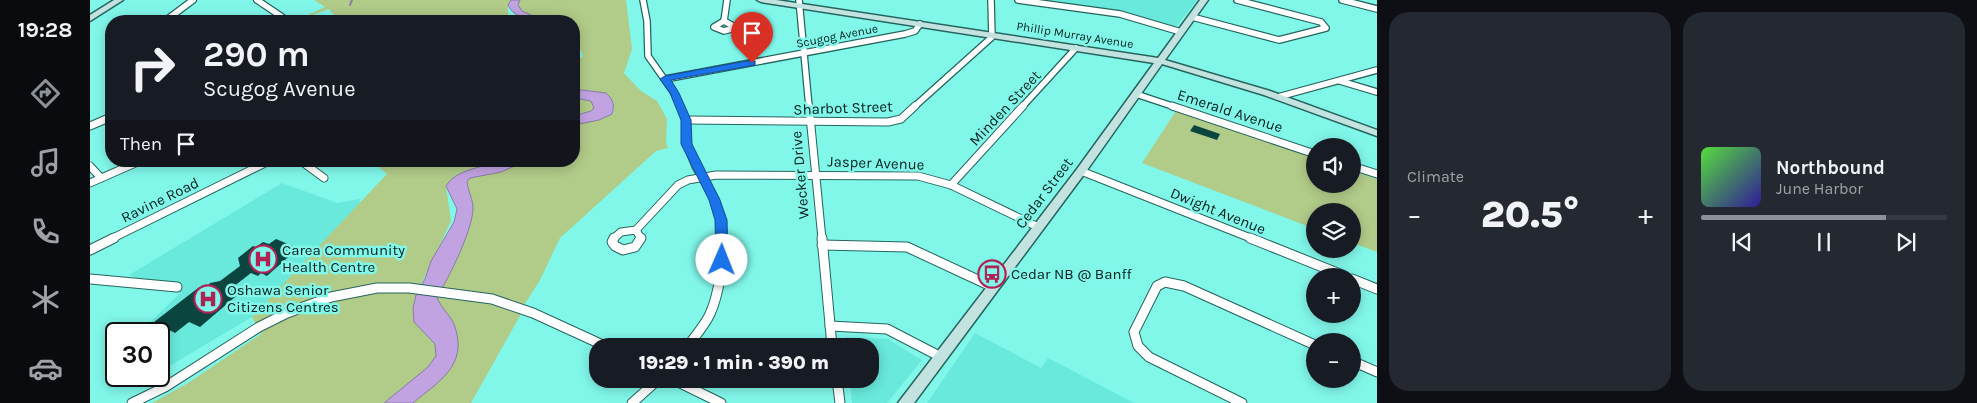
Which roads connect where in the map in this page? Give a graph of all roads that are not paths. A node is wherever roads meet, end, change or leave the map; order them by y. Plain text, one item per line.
1 (119, 0) edge
2 (193, 0) edge
3 (257, 0) edge
4 (643, 0) edge
5 (727, 0) edge
6 (761, 0) edge
7 (991, 0) edge
8 (1018, 0) edge
9 (1204, 0) edge
10 (1237, 0) edge
11 (1342, 0) edge
12 (800, 3) edge
13 (1377, 9) edge
14 (174, 15) edge
15 (279, 15) edge
16 (1192, 17) junction
17 (90, 20) edge
18 (724, 21) dead end
19 (920, 24) junction
20 (1181, 32) junction
21 (993, 35) junction
22 (1076, 48) junction
23 (804, 54) junction
24 (1160, 61) junction
25 (1377, 70) edge
26 (665, 79) junction
27 (1338, 80) junction
28 (1377, 92) edge
29 (1136, 94) junction
30 (1278, 97) junction
31 (105, 120) edge
32 (686, 120) junction
33 (810, 122) junction
34 (90, 126) edge
35 (1377, 133) edge
36 (1306, 151) edge
37 (90, 166) edge
38 (126, 167) edge
39 (257, 167) edge
40 (309, 167) edge
41 (1361, 169) edge
42 (1081, 171) junction
43 (1377, 174) edge
44 (816, 175) junction
45 (703, 177) junction
46 (101, 178) junction
47 (324, 178) dead end
48 (90, 183) edge
49 (951, 185) junction
50 (1038, 227) junction
51 (636, 230) dead end
52 (822, 245) junction
53 (90, 250) edge
54 (1325, 268) edge
55 (90, 280) edge
56 (1361, 283) edge
57 (177, 287) dead end
58 (994, 287) junction
59 (1377, 289) edge
60 (830, 326) junction
61 (589, 338) edge
62 (694, 338) edge
63 (831, 338) edge
64 (1306, 341) edge
65 (941, 357) junction
66 (1361, 365) edge
67 (1377, 372) edge
68 (649, 388) edge
69 (690, 388) edge
70 (838, 388) edge
71 (132, 403) edge
72 (632, 403) edge
73 (721, 403) edge
74 (840, 403) edge
75 (905, 403) edge
76 (1242, 403) edge

1 - 17 street
2 - 14 street
3 - 15 street
4 - 26 street
5 - 18 street
6 - 12 street, Phillip Murray Avenue
7 - 21 street
8 - 20 street
9 - 16 street, Cedar Street
10 - 16 street
11 - 13 street
12 - 19 street, Phillip Murray Avenue
12 - 23 street, Wecker Drive
16 - 20 street, Cedar Street
19 - 21 street, Phillip Murray Avenue
19 - 23 street, Scugog Avenue
20 - 24 street, Cedar Street
21 - 22 street, Phillip Murray Avenue
21 - 33 street, Sharbot Street
22 - 24 street, Phillip Murray Avenue
22 - 49 street, Minden Street
23 - 26 street, Scugog Avenue
23 - 33 street, Wecker Drive
24 - 29 street, Cedar Street
24 - 30 street, Phillip Murray Avenue
25 - 27 street
26 - 32 street
27 - 28 street
27 - 30 street
29 - 36 street, Emerald Avenue
29 - 42 street, Cedar Street
30 - 35 street, Phillip Murray Avenue
31 - 34 street
32 - 33 street, Sharbot Street
32 - 45 street
33 - 44 street, Wecker Drive
37 - 46 street
38 - 46 street
39 - 53 street, Ravine Road
40 - 47 street
41 - 43 street
42 - 50 street, Cedar Street
42 - 54 street, Dwight Avenue
44 - 45 street, Jasper Avenue
44 - 49 street, Jasper Avenue
44 - 52 street, Wecker Drive
45 - 51 street, Jasper Avenue
45 - 62 street
46 - 48 street
49 - 50 street, Jasper Avenue
50 - 58 street, Cedar Street
52 - 58 street
52 - 60 street, Wecker Drive
55 - 57 street
56 - 59 street
58 - 65 street, Cedar Street
60 - 63 street, Wecker Drive
60 - 65 street
61 - 71 street
64 - 76 street
65 - 75 street, Cedar Street
66 - 67 street
68 - 72 street
69 - 73 street
70 - 74 street

